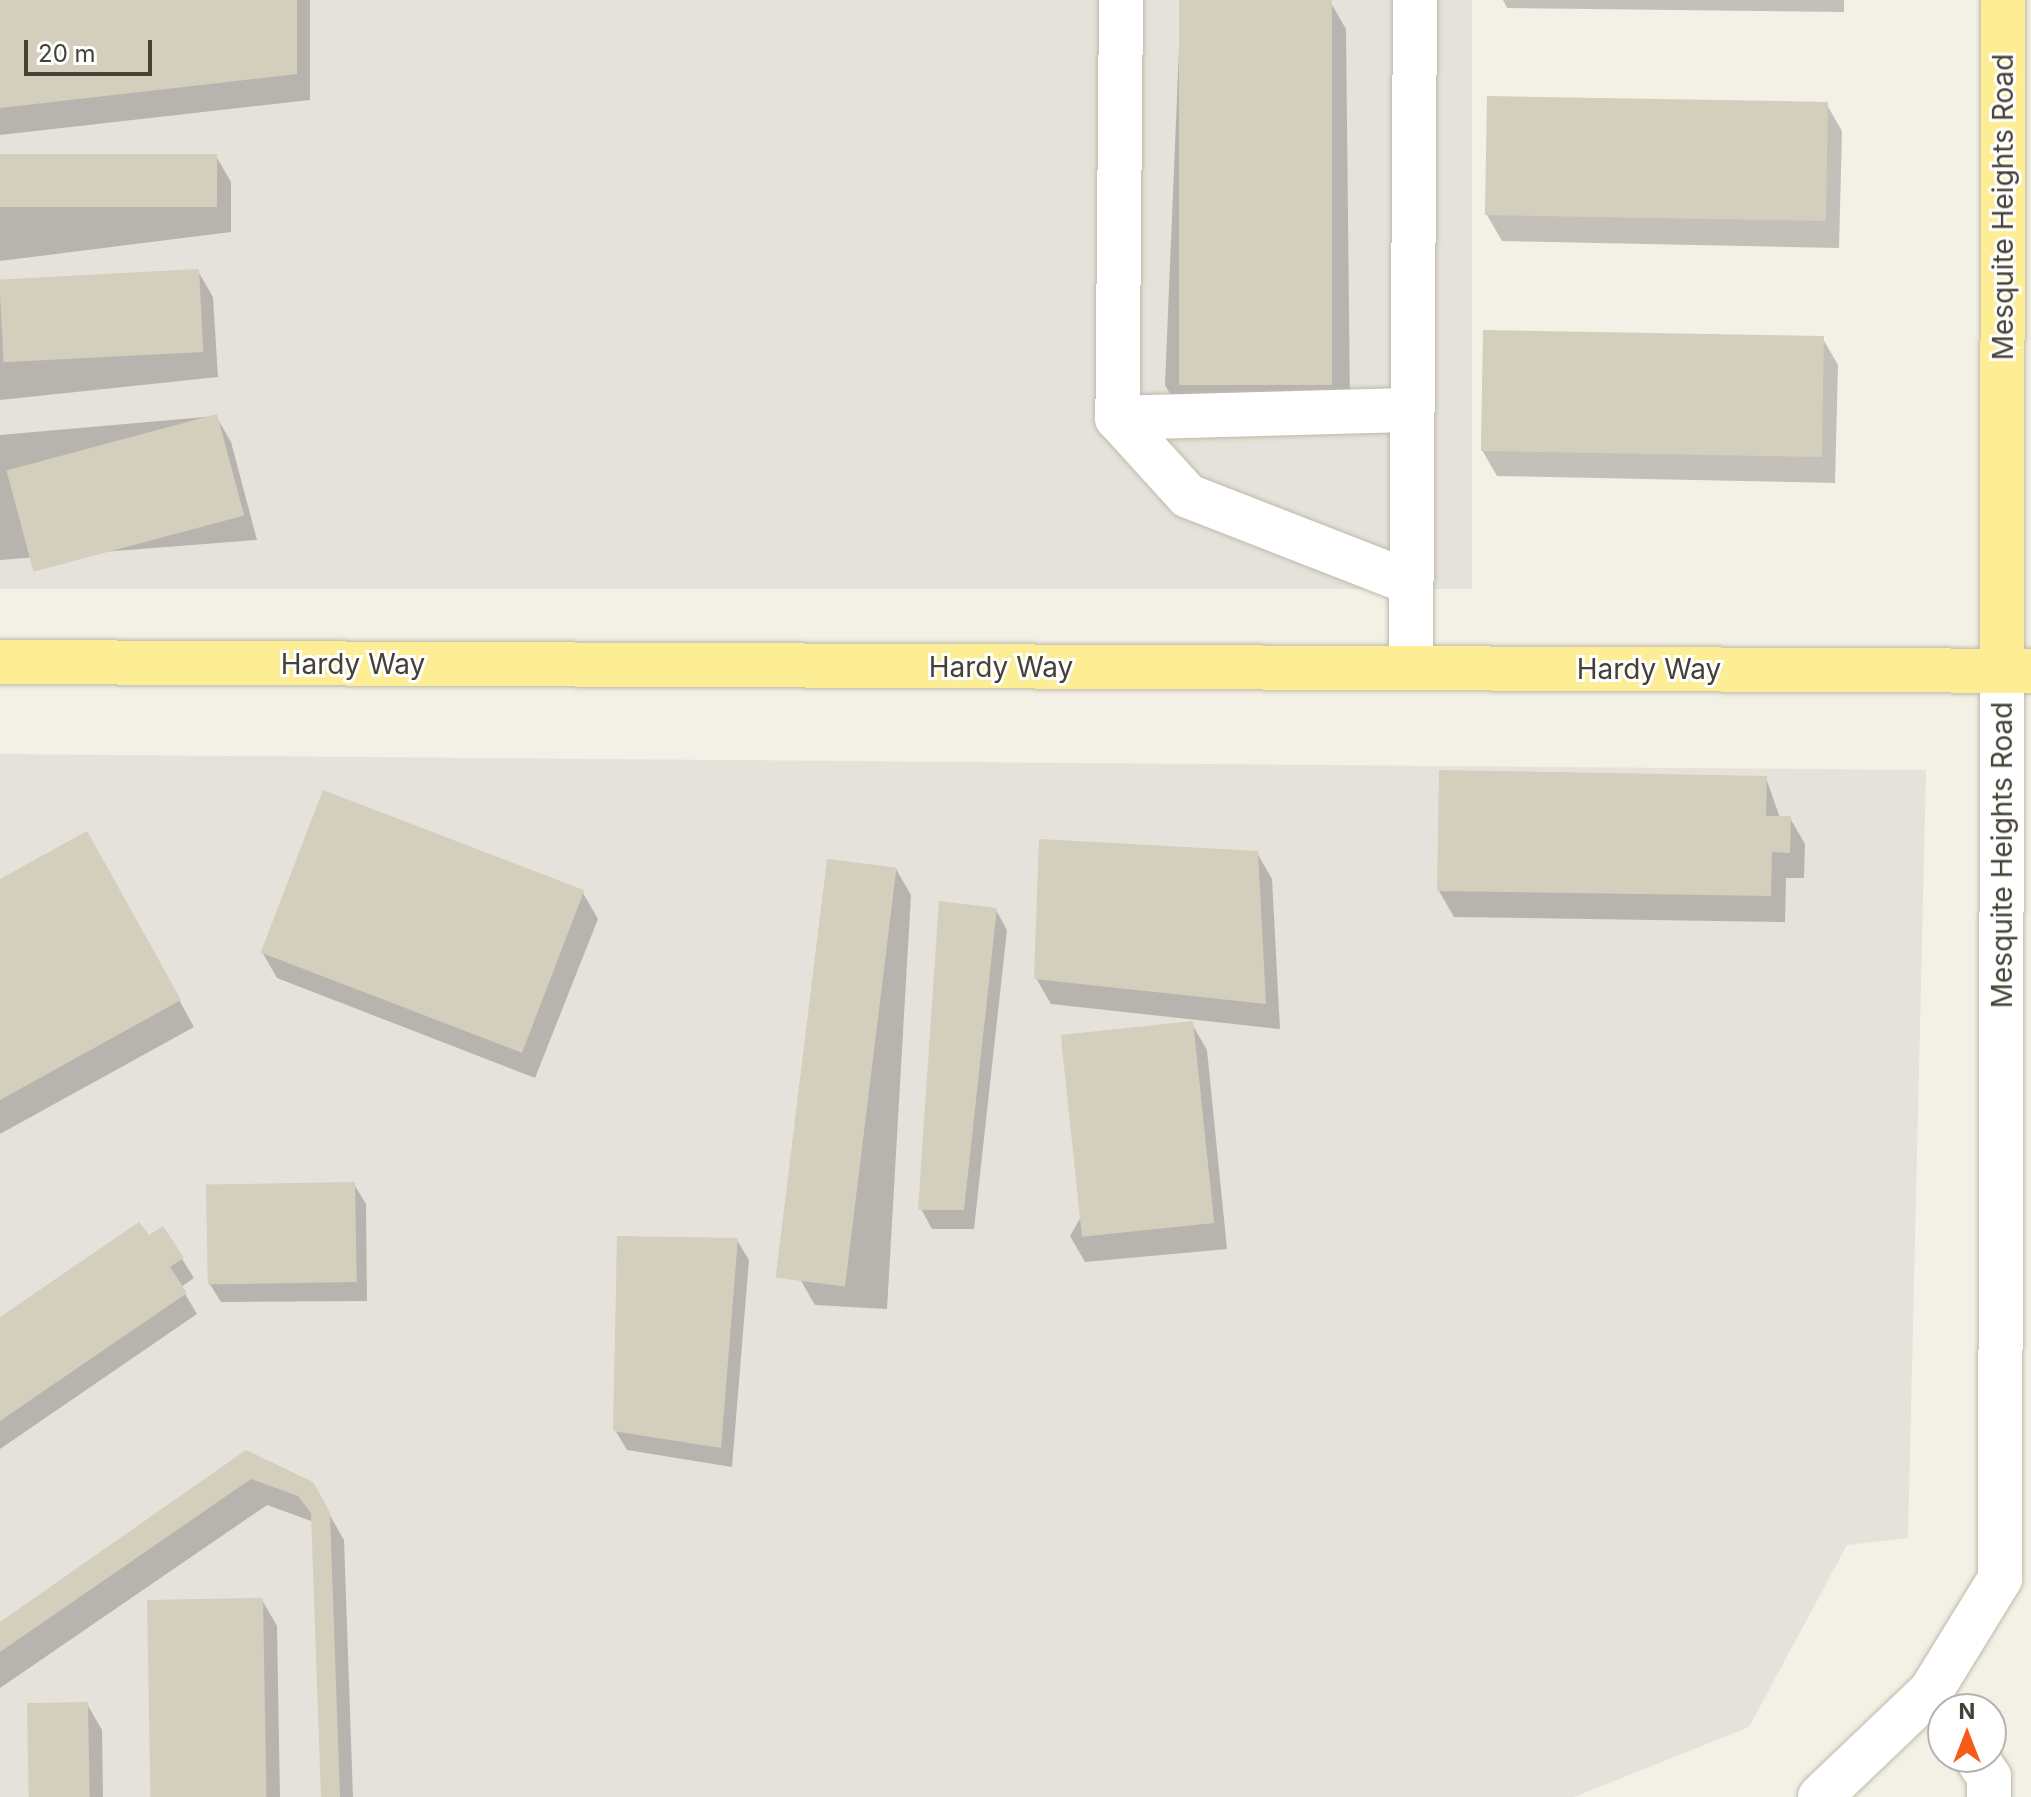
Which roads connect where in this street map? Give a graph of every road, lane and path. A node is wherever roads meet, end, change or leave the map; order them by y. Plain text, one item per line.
1 (1121, 0) edge
2 (1415, 0) edge
3 (2003, 0) edge
4 (1412, 410) junction
5 (1117, 418) junction
6 (1411, 583) junction
7 (0, 662) edge
8 (1411, 668) junction
9 (2017, 671) edge
10 (1942, 1693) edge
11 (1927, 1709) edge
12 (1986, 1773) edge
13 (1820, 1797) edge
14 (1989, 1797) edge

1 - 5 street
2 - 4 street
3 - 9 main road, Mesquite Heights Road
4 - 5 street
4 - 6 street
5 - 6 street
6 - 8 street
7 - 8 main road, Hardy Way
8 - 9 main road, Hardy Way
9 - 10 street, Mesquite Heights Road
11 - 13 street, Mesquite Heights Road
12 - 14 street

